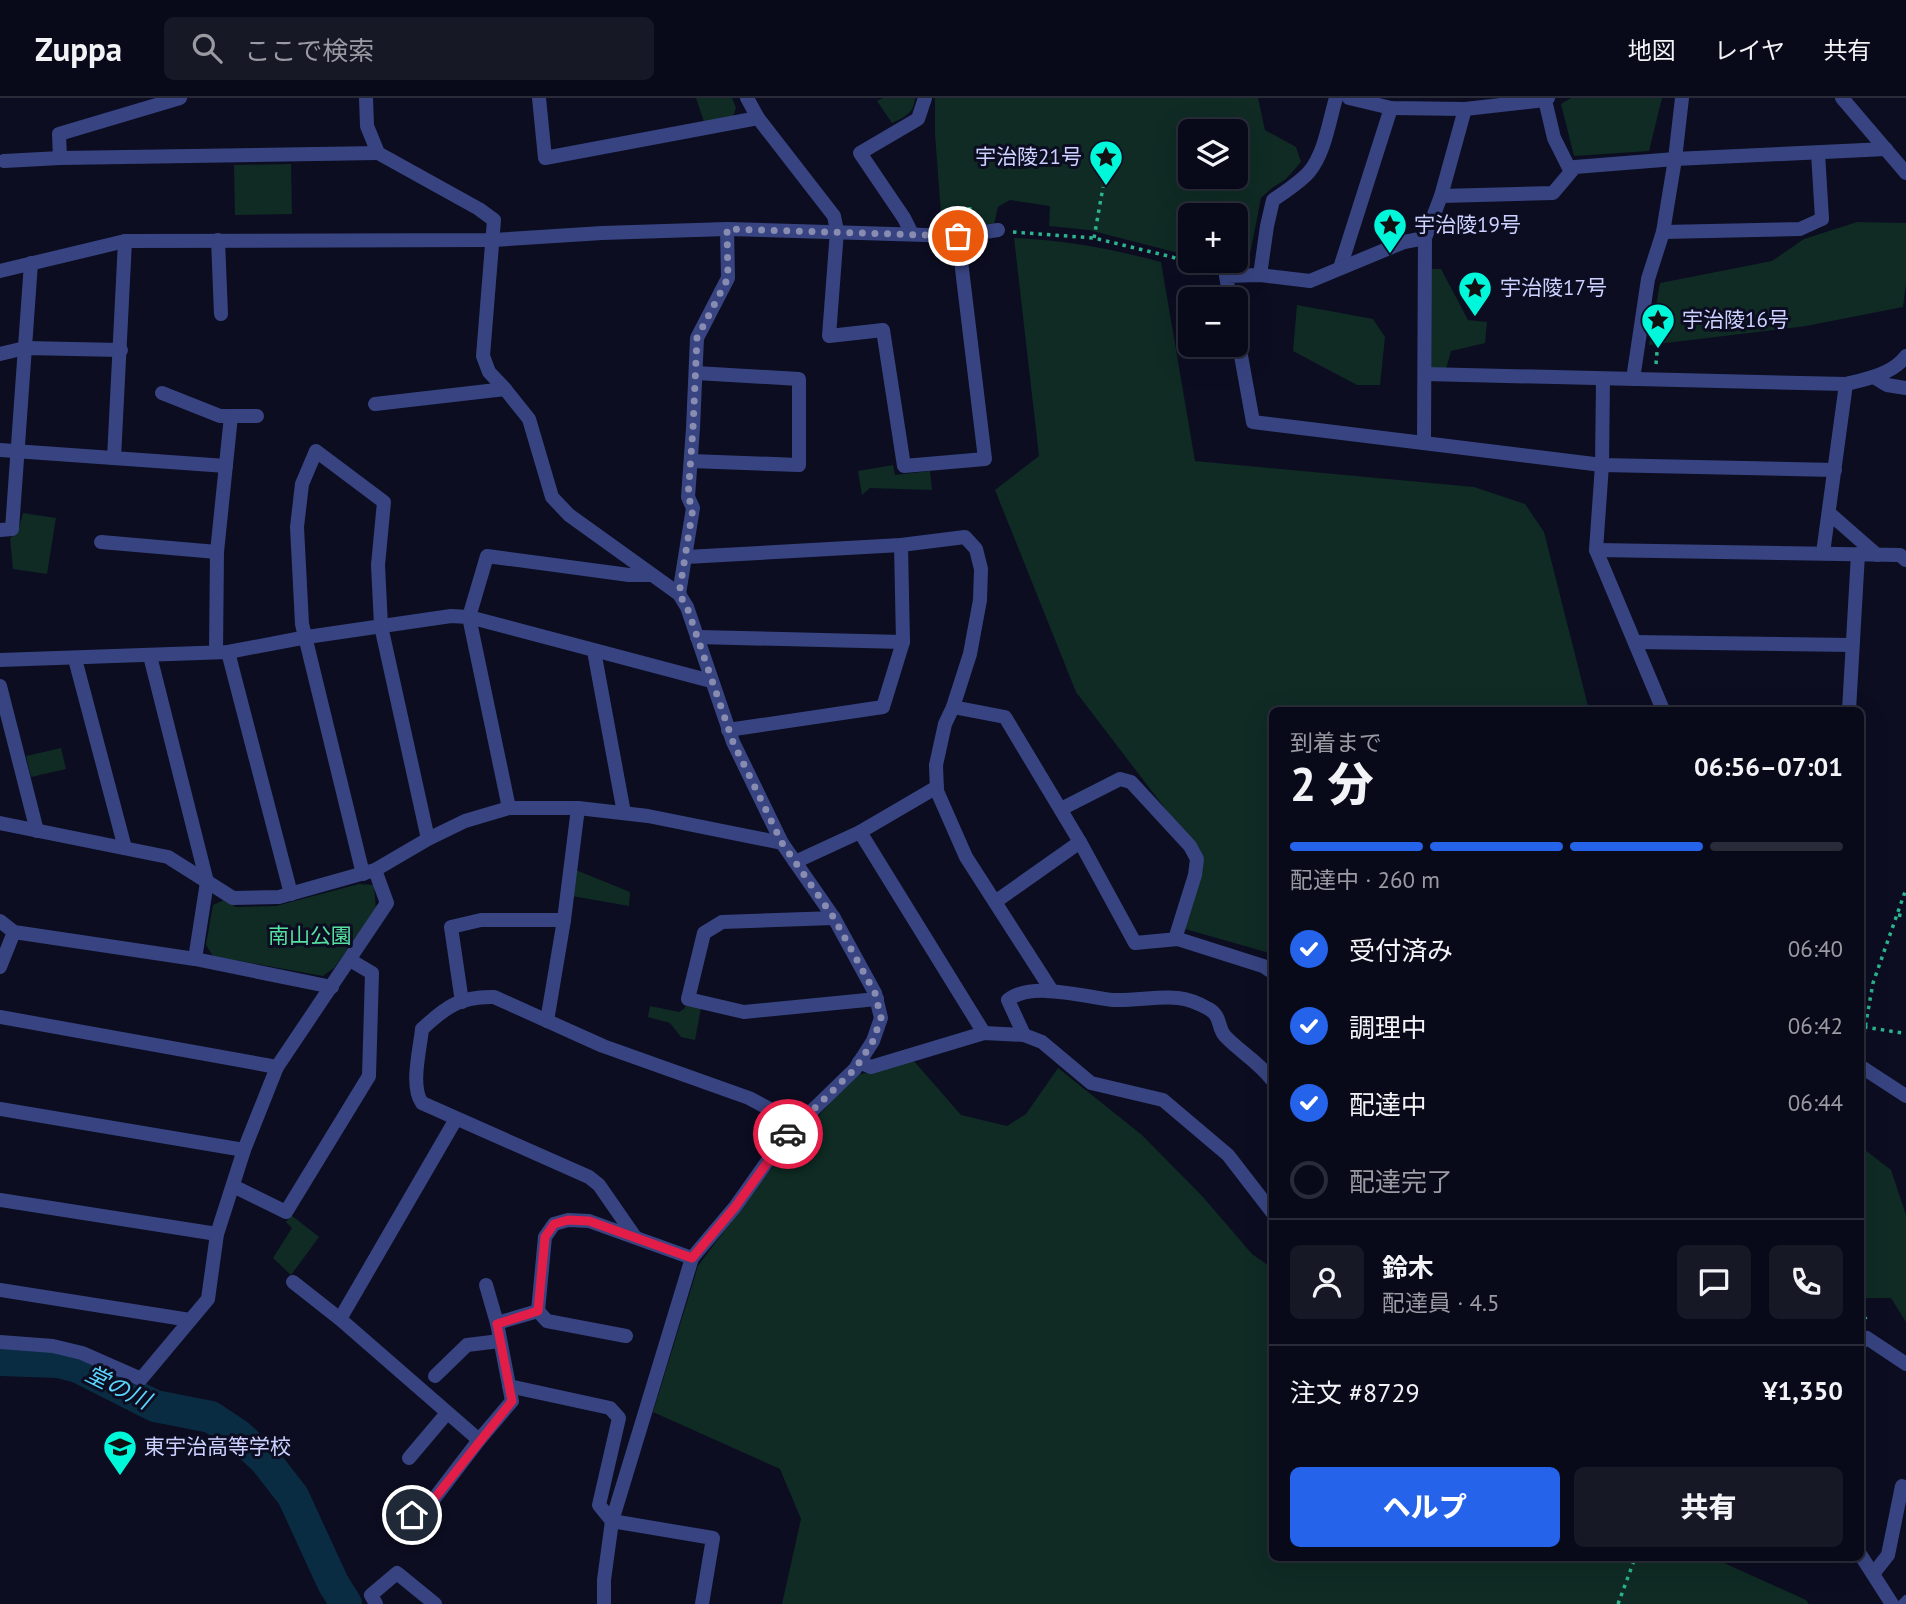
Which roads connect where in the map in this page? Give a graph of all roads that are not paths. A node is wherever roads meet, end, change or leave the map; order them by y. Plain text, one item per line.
1 (180, 98) edge
2 (366, 98) edge
3 (539, 98) edge
4 (747, 98) edge
5 (925, 98) edge
6 (1336, 98) edge
7 (1349, 98) edge
8 (1682, 98) edge
9 (1842, 98) edge
10 (1546, 99) edge
11 (1391, 108) junction
12 (1465, 110) junction
13 (758, 118) junction
14 (1886, 149) junction
15 (378, 153) junction
16 (1818, 153) junction
17 (60, 158) junction
18 (1675, 159) junction
19 (4, 161) dead end
20 (1570, 170) junction
21 (1906, 173) edge
22 (1441, 196) junction
23 (727, 229) junction
24 (998, 230) road end
25 (837, 232) junction
26 (1663, 232) junction
27 (912, 234) junction
28 (958, 236) junction
29 (1425, 238) junction
30 (218, 240) junction
31 (494, 240) junction
32 (125, 241) junction
33 (31, 263) junction
34 (1340, 268) junction
35 (0, 271) edge
36 (1260, 275) junction
37 (1228, 287) edge
38 (221, 314) dead end
39 (25, 348) junction
40 (121, 350) junction
41 (0, 354) edge
42 (1906, 356) edge
43 (1242, 357) edge
44 (696, 373) junction
45 (1425, 374) junction
46 (1874, 377) junction
47 (1603, 379) junction
48 (1633, 379) junction
49 (1846, 384) junction
50 (1906, 388) edge
51 (505, 389) junction
52 (162, 393) dead end
53 (375, 404) dead end
54 (231, 416) junction
55 (257, 416) dead end
56 (1424, 443) junction
57 (0, 450) edge
58 (17, 451) junction
59 (114, 458) junction
60 (691, 461) junction
61 (1602, 465) junction
62 (226, 466) junction
63 (1835, 470) junction
64 (1829, 513) junction
65 (0, 530) edge
66 (101, 542) dead end
67 (901, 545) junction
68 (1596, 550) junction
69 (218, 552) junction
70 (1823, 553) junction
71 (1858, 554) junction
72 (1877, 555) junction
73 (686, 557) junction
74 (1906, 560) edge
75 (652, 575) junction
76 (679, 594) junction
77 (469, 617) junction
78 (381, 626) junction
79 (306, 637) junction
80 (697, 637) junction
81 (903, 642) junction
82 (1634, 642) junction
83 (1852, 645) junction
84 (594, 651) junction
85 (222, 652) junction
86 (150, 656) junction
87 (75, 659) junction
88 (0, 660) edge
89 (711, 681) junction
90 (0, 686) edge
91 (953, 707) junction
92 (1662, 707) edge
93 (1849, 707) edge
94 (728, 730) junction
95 (937, 787) junction
96 (509, 808) junction
97 (578, 808) junction
98 (1060, 809) junction
99 (624, 813) junction
100 (0, 823) edge
101 (37, 831) junction
102 (860, 832) junction
103 (428, 839) junction
104 (1080, 842) junction
105 (782, 843) junction
106 (125, 848) junction
107 (795, 862) junction
108 (369, 872) junction
109 (207, 882) junction
110 (290, 894) junction
111 (995, 902) junction
112 (834, 918) junction
113 (564, 920) junction
114 (0, 921) edge
115 (14, 932) junction
116 (1175, 939) junction
117 (195, 959) junction
118 (350, 960) junction
119 (0, 967) edge
120 (1269, 970) edge
121 (332, 987) junction
122 (1052, 992) junction
123 (877, 999) junction
124 (462, 1002) junction
125 (0, 1017) edge
126 (547, 1021) junction
127 (984, 1033) junction
128 (1024, 1035) junction
129 (859, 1062) junction
130 (277, 1067) junction
131 (1864, 1069) edge
132 (1269, 1076) edge
133 (1906, 1096) edge
134 (0, 1109) edge
135 (456, 1119) junction
136 (798, 1124) junction
137 (244, 1150) junction
138 (233, 1186) junction
139 (0, 1200) edge
140 (1269, 1208) edge
141 (217, 1234) junction
142 (635, 1237) junction
143 (692, 1258) junction
144 (293, 1282) dead end
145 (486, 1285) dead end
146 (0, 1290) edge
147 (538, 1311) junction
148 (340, 1319) junction
149 (190, 1320) junction
150 (497, 1324) junction
151 (626, 1336) dead end
152 (1864, 1340) edge
153 (500, 1341) junction
154 (0, 1342) edge
155 (1906, 1364) edge
156 (435, 1376) dead end
157 (509, 1386) junction
158 (447, 1413) junction
159 (479, 1440) junction
160 (409, 1458) dead end
161 (1902, 1486) dead end
162 (412, 1515) dead end
163 (612, 1521) junction
164 (1864, 1559) edge
165 (1873, 1574) junction
166 (1906, 1599) edge
167 (376, 1604) edge
168 (435, 1604) edge
169 (604, 1604) edge
170 (702, 1604) edge
171 (1892, 1604) edge
172 (1901, 1604) edge

1 - 17 street
2 - 15 street
3 - 13 street
4 - 13 street
5 - 27 street
6 - 36 street
7 - 11 street
8 - 18 street
9 - 14 street
10 - 12 street
10 - 20 street
11 - 12 street
11 - 34 street
12 - 22 street
13 - 25 street
14 - 16 street
14 - 21 street
15 - 17 street
15 - 31 street
16 - 18 street
16 - 26 street
17 - 19 street
18 - 20 street
18 - 26 street
20 - 22 street
22 - 29 street
23 - 25 street
23 - 31 street
23 - 44 street
24 - 28 street
25 - 27 street
25 - 28 street
26 - 48 street
27 - 28 street
29 - 34 street
29 - 45 street
30 - 31 street
30 - 32 street
30 - 38 street
31 - 51 street
32 - 33 street
32 - 40 street
33 - 35 street
33 - 39 street
34 - 36 street
36 - 37 street
39 - 40 street
39 - 41 street
39 - 58 street
40 - 59 street
42 - 46 street
43 - 56 street
44 - 60 street
44 - 60 street
45 - 47 street
45 - 56 street
46 - 49 street
46 - 50 street
47 - 48 street
47 - 61 street
48 - 49 street
49 - 63 street
51 - 53 street
51 - 75 street
52 - 54 street
54 - 55 street
54 - 62 street
56 - 61 street
57 - 58 street
58 - 59 street
58 - 65 street
59 - 62 street
60 - 73 street
61 - 63 street
61 - 68 street
62 - 69 street
63 - 64 street
64 - 70 street
64 - 72 street
66 - 69 street
67 - 73 street
67 - 81 street
67 - 91 street
68 - 70 street
68 - 82 street
69 - 85 street
70 - 71 street
71 - 72 street
71 - 83 street
72 - 74 street
73 - 76 street
75 - 76 street
75 - 77 street
76 - 80 street
77 - 78 street
77 - 84 street
77 - 96 street
78 - 79 street
78 - 79 street
78 - 103 street
79 - 85 street
79 - 108 street
80 - 81 street
80 - 89 street
81 - 94 street
82 - 83 street
82 - 92 street
83 - 93 street
84 - 89 street
84 - 99 street
85 - 86 street
85 - 110 street
86 - 87 street
86 - 109 street
87 - 88 street
87 - 106 street
89 - 94 street
90 - 101 street
91 - 95 street
91 - 98 street
94 - 105 street
95 - 102 street
95 - 111 street
96 - 97 street
96 - 103 street
97 - 99 street
97 - 113 street
98 - 104 street
98 - 116 street
99 - 105 street
100 - 101 street
101 - 106 street
102 - 107 street
102 - 127 street
103 - 108 street
104 - 111 street
104 - 116 street
105 - 107 street
106 - 109 street
107 - 112 street
108 - 110 street
108 - 118 street
109 - 110 street
109 - 117 street
111 - 122 street
112 - 123 street
112 - 123 street
113 - 124 street
113 - 126 street
114 - 115 street
115 - 117 street
115 - 119 street
116 - 120 street
117 - 121 street
118 - 121 street
118 - 138 street
121 - 130 street
122 - 128 street
122 - 132 street
123 - 129 street
124 - 126 street
124 - 135 street
125 - 130 street
126 - 136 street
127 - 128 street
127 - 129 street
128 - 140 street
129 - 136 street
130 - 137 street
131 - 133 street
134 - 137 street
135 - 142 street
135 - 148 street
136 - 143 street
137 - 138 street
138 - 141 street
139 - 141 street
141 - 149 street
142 - 143 street
142 - 147 street
143 - 163 street
144 - 148 street
145 - 150 street
146 - 149 street
147 - 150 street
147 - 151 street
148 - 158 street
149 - 154 street
150 - 153 street
152 - 155 street
153 - 156 street
153 - 157 street
157 - 159 street
157 - 163 street
158 - 159 street
158 - 160 street
159 - 162 street
161 - 165 street
163 - 169 street
163 - 170 street
164 - 165 street
165 - 171 street
166 - 172 lane
167 - 168 street

